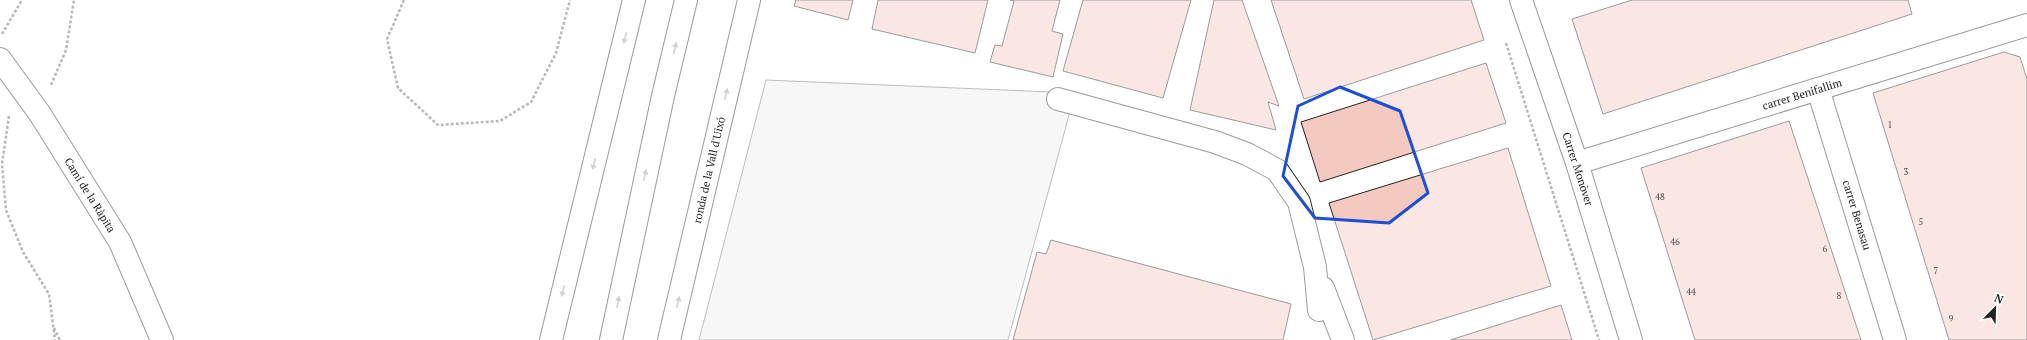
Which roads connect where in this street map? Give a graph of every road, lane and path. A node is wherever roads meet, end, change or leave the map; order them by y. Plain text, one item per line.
1 (22, 0) edge
2 (74, 0) edge
3 (404, 0) edge
4 (570, 0) edge
5 (634, 0) edge
6 (686, 0) edge
7 (749, 0) edge
8 (1521, 0) edge
9 (2027, 25) edge
10 (0, 38) edge
11 (1505, 38) dead end
12 (0, 59) edge
13 (21, 88) junction
14 (1818, 89) junction
15 (1058, 99) dead end
16 (40, 114) junction
17 (1577, 163) junction
18 (1314, 267) junction
19 (1319, 310) dead end
20 (53, 326) junction
21 (55, 340) edge
22 (60, 340) edge
23 (162, 340) edge
24 (551, 340) edge
25 (611, 340) edge
26 (669, 340) edge
27 (1343, 340) edge
28 (1599, 340) edge
29 (1631, 340) edge
30 (1895, 340) edge

1 - 10 path
2 - 16 path
3 - 4 path
5 -> 24 street
25 -> 6 street
26 -> 7 street, ronda de la Vall d'Uixó
8 - 17 street, Carrer Monòver
9 - 14 street, carrer Benifallim
11 - 28 path
12 - 13 street, Camí de la Ràpita
13 - 16 street, Camí de la Ràpita
13 - 20 path
14 - 17 street, carrer Benifallim
14 - 30 street, carrer Benasau
15 - 18 street
16 - 23 street, Camí de la Ràpita
17 - 29 street, Carrer Monòver
18 - 19 street
18 - 27 street
20 - 21 path
20 - 22 path

